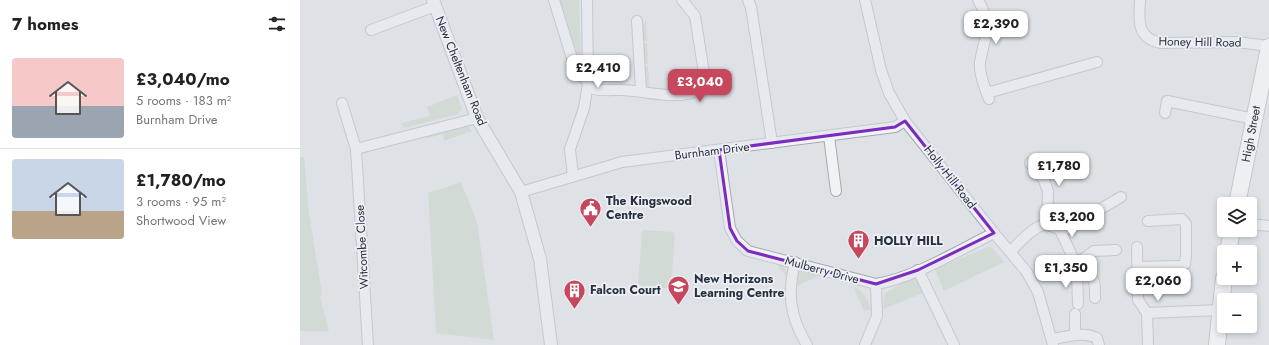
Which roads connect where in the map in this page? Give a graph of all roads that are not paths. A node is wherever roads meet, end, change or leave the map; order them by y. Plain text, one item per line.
1 (554, 0) edge
2 (587, 0) edge
3 (682, 0) edge
4 (748, 0) edge
5 (865, 0) edge
6 (978, 0) edge
7 (1140, 0) edge
8 (434, 3) edge
9 (637, 20) dead end
10 (371, 30) dead end
11 (1269, 47) edge
12 (1097, 62) dead end
13 (588, 84) junction
14 (641, 91) junction
15 (342, 103) dead end
16 (1165, 113) dead end
17 (477, 118) junction
18 (1254, 119) junction
19 (905, 121) junction
20 (829, 136) junction
21 (772, 143) junction
22 (356, 149) junction
23 (719, 150) junction
24 (1050, 162) dead end
25 (1030, 163) dead end
26 (1037, 171) junction
27 (573, 176) junction
28 (836, 190) dead end
29 (521, 192) junction
30 (1121, 197) dead end
31 (1238, 197) edge
32 (1148, 221) dead end
33 (1047, 225) junction
34 (1257, 225) edge
35 (1269, 226) edge
36 (1060, 230) junction
37 (994, 233) junction
38 (1137, 247) dead end
39 (1116, 250) dead end
40 (1011, 251) junction
41 (1079, 261) junction
42 (795, 262) junction
43 (1138, 267) junction
44 (918, 270) junction
45 (1081, 272) junction
46 (876, 284) junction
47 (1095, 298) dead end
48 (1078, 304) dead end
49 (1217, 310) edge
50 (1147, 313) junction
51 (1075, 314) dead end
52 (1218, 333) edge
53 (1075, 335) junction
54 (1053, 342) edge
55 (368, 345) edge
56 (551, 345) edge
57 (807, 345) edge
58 (865, 345) edge
59 (954, 345) edge
60 (1099, 345) edge
61 (1148, 345) edge
62 (1217, 345) edge

1 - 13 street
2 - 13 street
3 - 14 street
4 - 21 street
5 - 19 street, Holly Hill Road
6 - 12 street
7 - 11 street, Honey Hill Road
8 - 10 street
8 - 17 street, New Cheltenham Road
9 - 14 street
11 - 18 main road, High Street
13 - 14 street
13 - 27 street
15 - 22 street, Witcombe Close
16 - 18 street
17 - 22 street
17 - 29 street, New Cheltenham Road
18 - 31 main road, High Street
19 - 20 street, Burnham Drive
19 - 37 street, Holly Hill Road
20 - 21 street, Burnham Drive
20 - 28 street
21 - 23 street, Burnham Drive
22 - 55 street, Witcombe Close
23 - 27 street, Burnham Drive
23 - 42 street, Mulberry Drive
24 - 26 street
25 - 26 street
26 - 33 street
27 - 29 street, Burnham Drive
29 - 56 street, New Cheltenham Road
30 - 36 street
32 - 43 street
33 - 36 street
33 - 40 street
34 - 35 street
36 - 41 street
37 - 40 street, Holly Hill Road
37 - 44 street, Mulberry Drive
38 - 43 street
39 - 41 street
40 - 54 street, Holly Hill Road
41 - 45 street
42 - 46 street, Mulberry Drive
42 - 57 street
43 - 50 street
44 - 46 street, Mulberry Drive
44 - 59 street
45 - 47 street
45 - 48 street
46 - 58 street
49 - 50 street
50 - 61 street
51 - 53 street
52 - 62 main road
53 - 54 street
53 - 60 street

